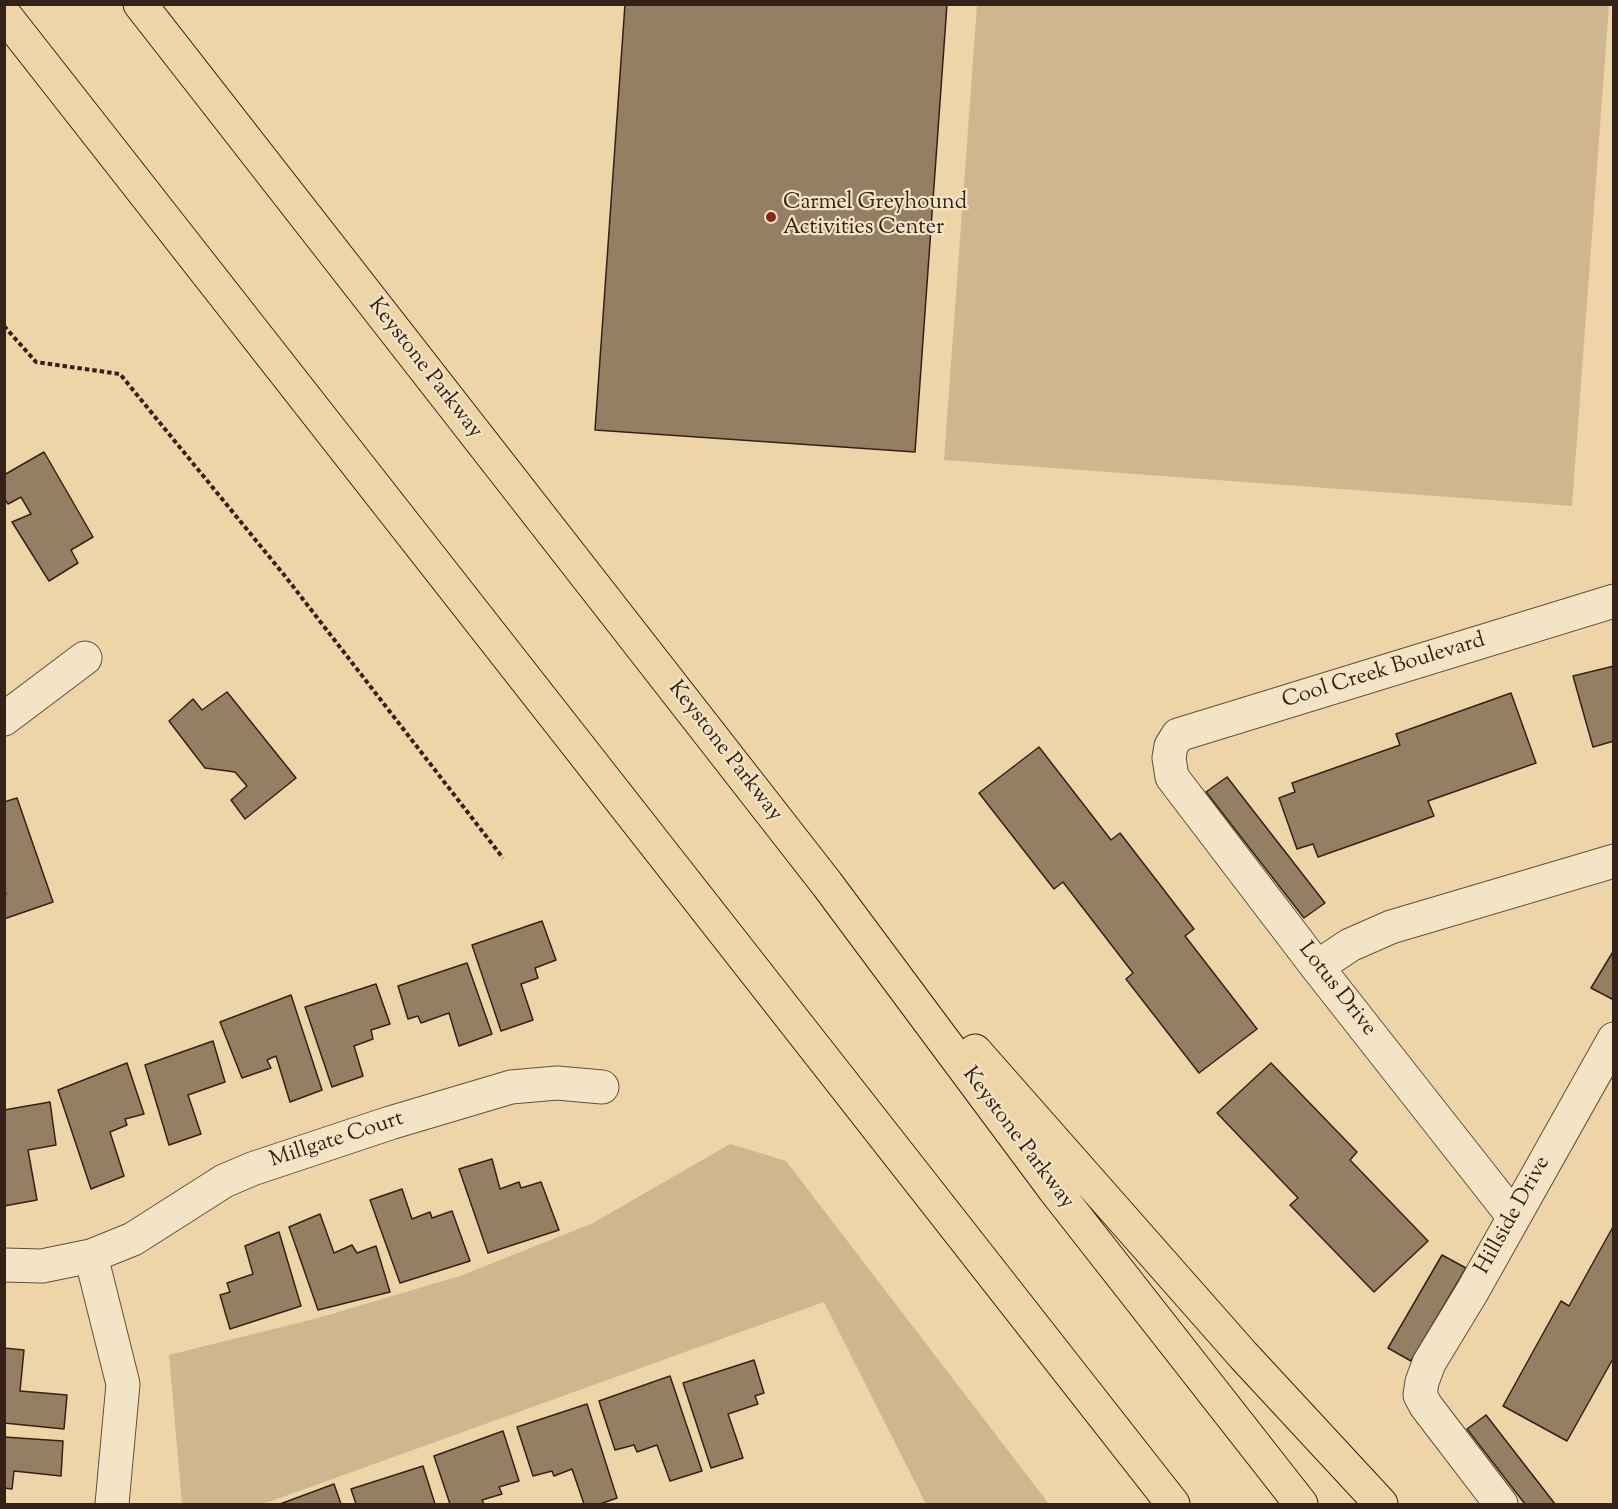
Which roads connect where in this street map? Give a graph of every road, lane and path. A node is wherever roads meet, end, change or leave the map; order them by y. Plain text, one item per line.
1 (140, 4) edge
2 (4, 14) edge
3 (4, 42) edge
4 (4, 326) edge
5 (279, 363) junction
6 (1614, 601) edge
7 (85, 658) dead end
8 (4, 719) edge
9 (1169, 758) joint
10 (503, 858) dead end
11 (1614, 861) edge
12 (827, 884) junction
13 (1317, 967) junction
14 (1614, 1039) edge
15 (602, 1087) dead end
16 (894, 1149) junction
17 (1513, 1216) junction
18 (91, 1256) junction
19 (4, 1265) edge
20 (112, 1504) edge
21 (1145, 1504) edge
22 (1173, 1504) edge
23 (1301, 1504) edge
24 (1381, 1504) edge
25 (1501, 1504) edge

1 - 12 highway, Keystone Parkway
2 - 5 highway
3 - 5 highway
4 - 10 path
5 - 16 highway
6 - 9 street, Cool Creek Boulevard
7 - 8 street
9 - 13 street, Lotus Drive
11 - 13 street
12 - 23 highway, Keystone Parkway
12 - 24 highway
13 - 17 street, Lotus Drive
14 - 17 street, Hillside Drive
15 - 18 street, Millgate Court
16 - 21 highway
16 - 22 highway
17 - 25 street, Hillside Drive
18 - 19 street, Millgate Court
18 - 20 street

